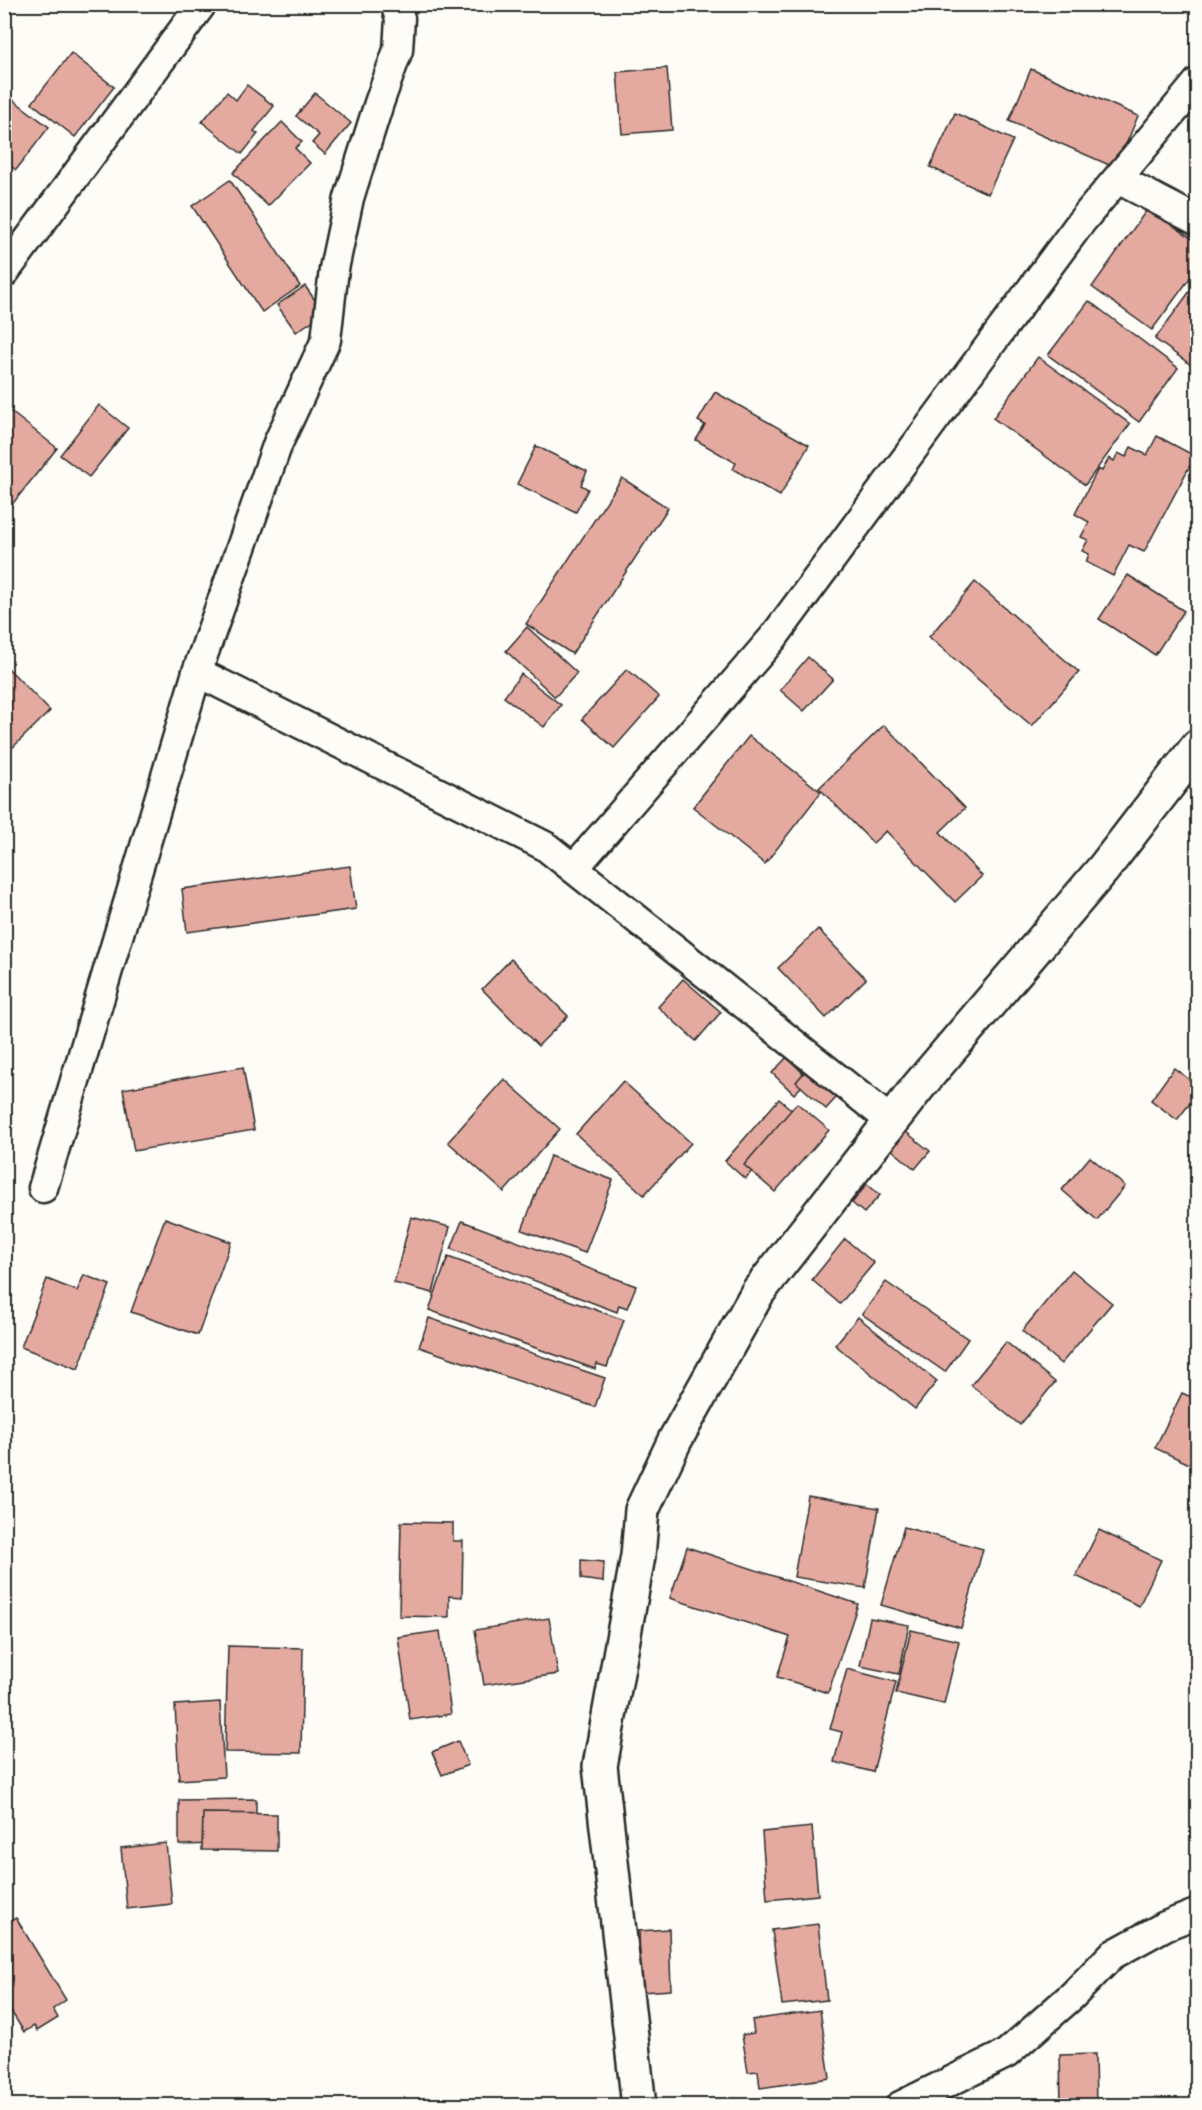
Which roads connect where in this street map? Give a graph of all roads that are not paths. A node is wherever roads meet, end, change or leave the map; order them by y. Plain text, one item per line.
1 (202, 4) edge
2 (395, 4) edge
3 (1197, 82) edge
4 (1118, 179) junction
5 (1197, 221) edge
6 (4, 273) edge
7 (197, 672) junction
8 (1197, 746) edge
9 (574, 868) junction
10 (891, 1121) junction
11 (43, 1188) dead end
12 (1197, 1913) edge
13 (639, 2106) edge
14 (900, 2106) edge

1 - 6 street
2 - 7 street
3 - 4 street
4 - 5 street
4 - 9 street
7 - 9 street
7 - 11 street
8 - 10 street
9 - 10 street
10 - 13 street
12 - 14 street

